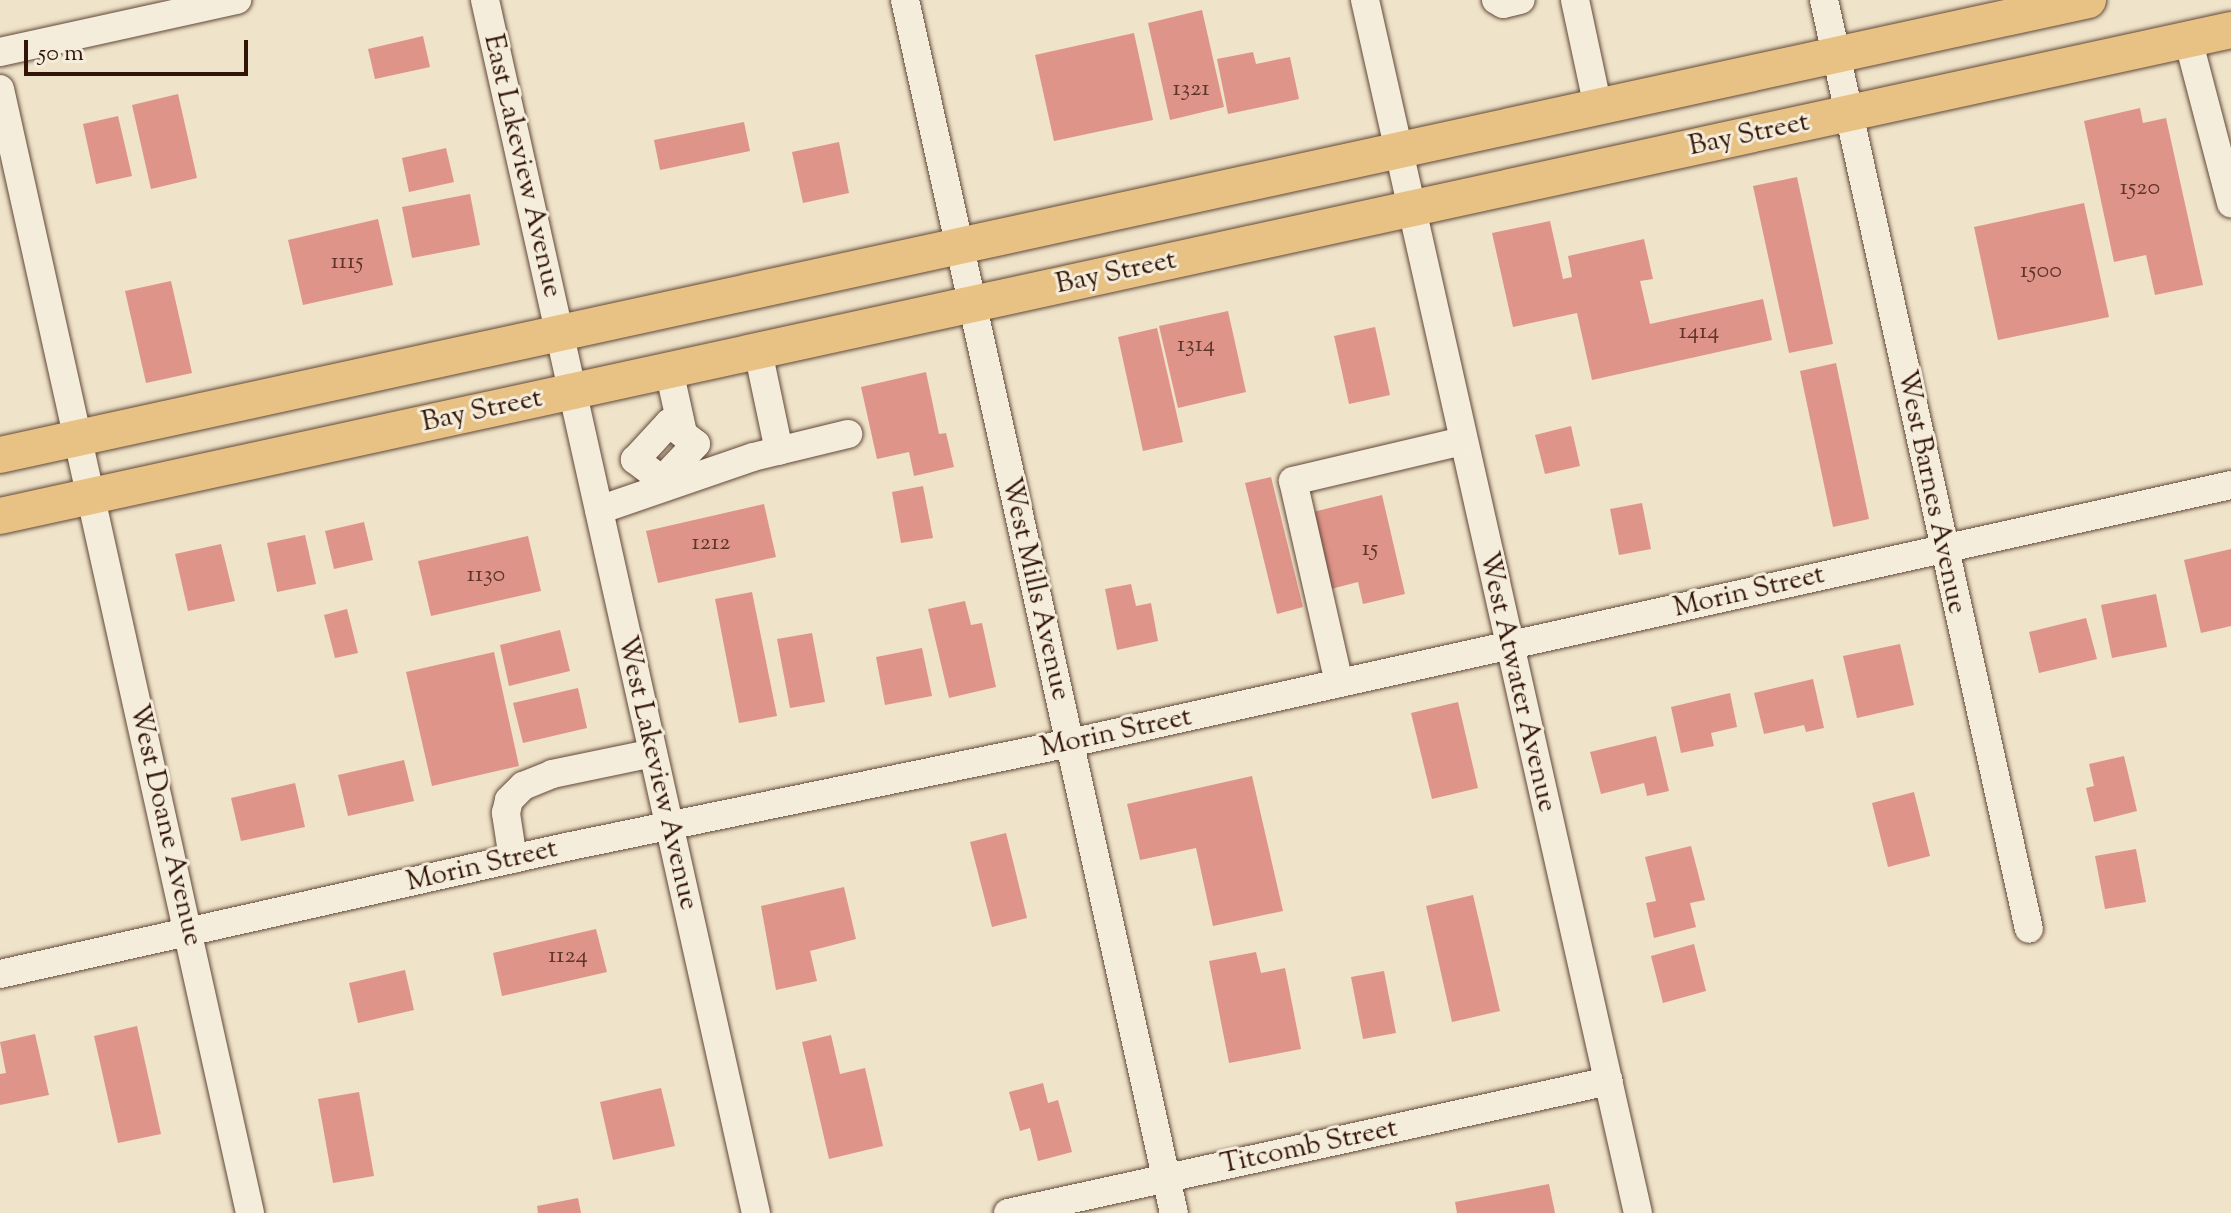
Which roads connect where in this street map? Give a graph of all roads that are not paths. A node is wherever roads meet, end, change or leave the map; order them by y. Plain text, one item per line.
1 (237, 0) edge
2 (485, 0) edge
3 (905, 0) edge
4 (1365, 0) edge
5 (1496, 0) edge
6 (1521, 0) edge
7 (1575, 0) edge
8 (1824, 0) edge
9 (2088, 0) edge
10 (2231, 30) edge
11 (2188, 39) junction
12 (0, 52) edge
13 (1835, 55) junction
14 (0, 89) edge
15 (1598, 107) junction
16 (1848, 113) junction
17 (1398, 150) junction
18 (2231, 203) edge
19 (1411, 209) junction
20 (957, 246) junction
21 (970, 305) junction
22 (560, 333) junction
23 (758, 351) junction
24 (669, 370) junction
25 (573, 391) junction
26 (848, 434) dead end
27 (78, 437) junction
28 (1462, 441) junction
29 (779, 451) junction
30 (0, 455) edge
31 (2231, 485) edge
32 (91, 497) junction
33 (636, 497) junction
34 (599, 510) junction
35 (0, 516) edge
36 (1943, 549) junction
37 (1511, 645) junction
38 (1339, 683) junction
39 (1070, 743) junction
40 (653, 753) junction
41 (669, 827) junction
42 (513, 859) junction
43 (2029, 929) dead end
44 (190, 932) junction
45 (0, 974) edge
46 (1609, 1081) junction
47 (1166, 1179) junction
48 (250, 1213) edge
49 (756, 1213) edge
50 (1008, 1213) edge
51 (1174, 1213) edge
52 (1638, 1213) edge

1 - 12 street
2 - 22 street, East Lakeview Avenue
3 - 20 street, West Mills Avenue
4 - 17 street, West Atwater Avenue
5 - 6 street
7 - 15 street
8 - 13 street, West Barnes Avenue
9 - 13 main road
10 - 11 main road, Bay Street
11 - 16 main road, Bay Street
11 - 18 street
13 - 15 main road
13 - 16 street, West Barnes Avenue
14 - 27 street, West Doane Avenue
15 - 17 main road
16 - 19 main road, Bay Street
16 - 36 street, West Barnes Avenue
17 - 19 street, West Atwater Avenue
17 - 20 main road
19 - 21 main road, Bay Street
19 - 28 street, West Atwater Avenue
20 - 21 street, West Mills Avenue
20 - 22 main road
21 - 23 main road, Bay Street
21 - 39 street, West Mills Avenue
22 - 25 street, West Lakeview Avenue
22 - 27 main road
23 - 24 main road, Bay Street
23 - 29 street
24 - 25 main road, Bay Street
24 - 33 street
25 - 32 main road, Bay Street
25 - 34 street, West Lakeview Avenue
26 - 29 street
27 - 30 main road
27 - 32 street, West Doane Avenue
28 - 37 street, West Atwater Avenue
28 - 38 street
29 - 33 street
31 - 36 street, Morin Street
32 - 35 main road, Bay Street
32 - 44 street, West Doane Avenue
33 - 34 street
34 - 40 street, West Lakeview Avenue
36 - 37 street, Morin Street
36 - 43 street, West Barnes Avenue
37 - 38 street, Morin Street
37 - 46 street, West Atwater Avenue
38 - 39 street, Morin Street
39 - 41 street, Morin Street
39 - 47 street, West Mills Avenue
40 - 41 street, West Lakeview Avenue
40 - 42 street
41 - 42 street, Morin Street
41 - 49 street, West Lakeview Avenue
42 - 44 street, Morin Street
44 - 45 street, Morin Street
44 - 48 street, West Doane Avenue
46 - 47 street, Titcomb Street
46 - 52 street, West Atwater Avenue
47 - 50 street, Titcomb Street
47 - 51 street, West Mills Avenue

